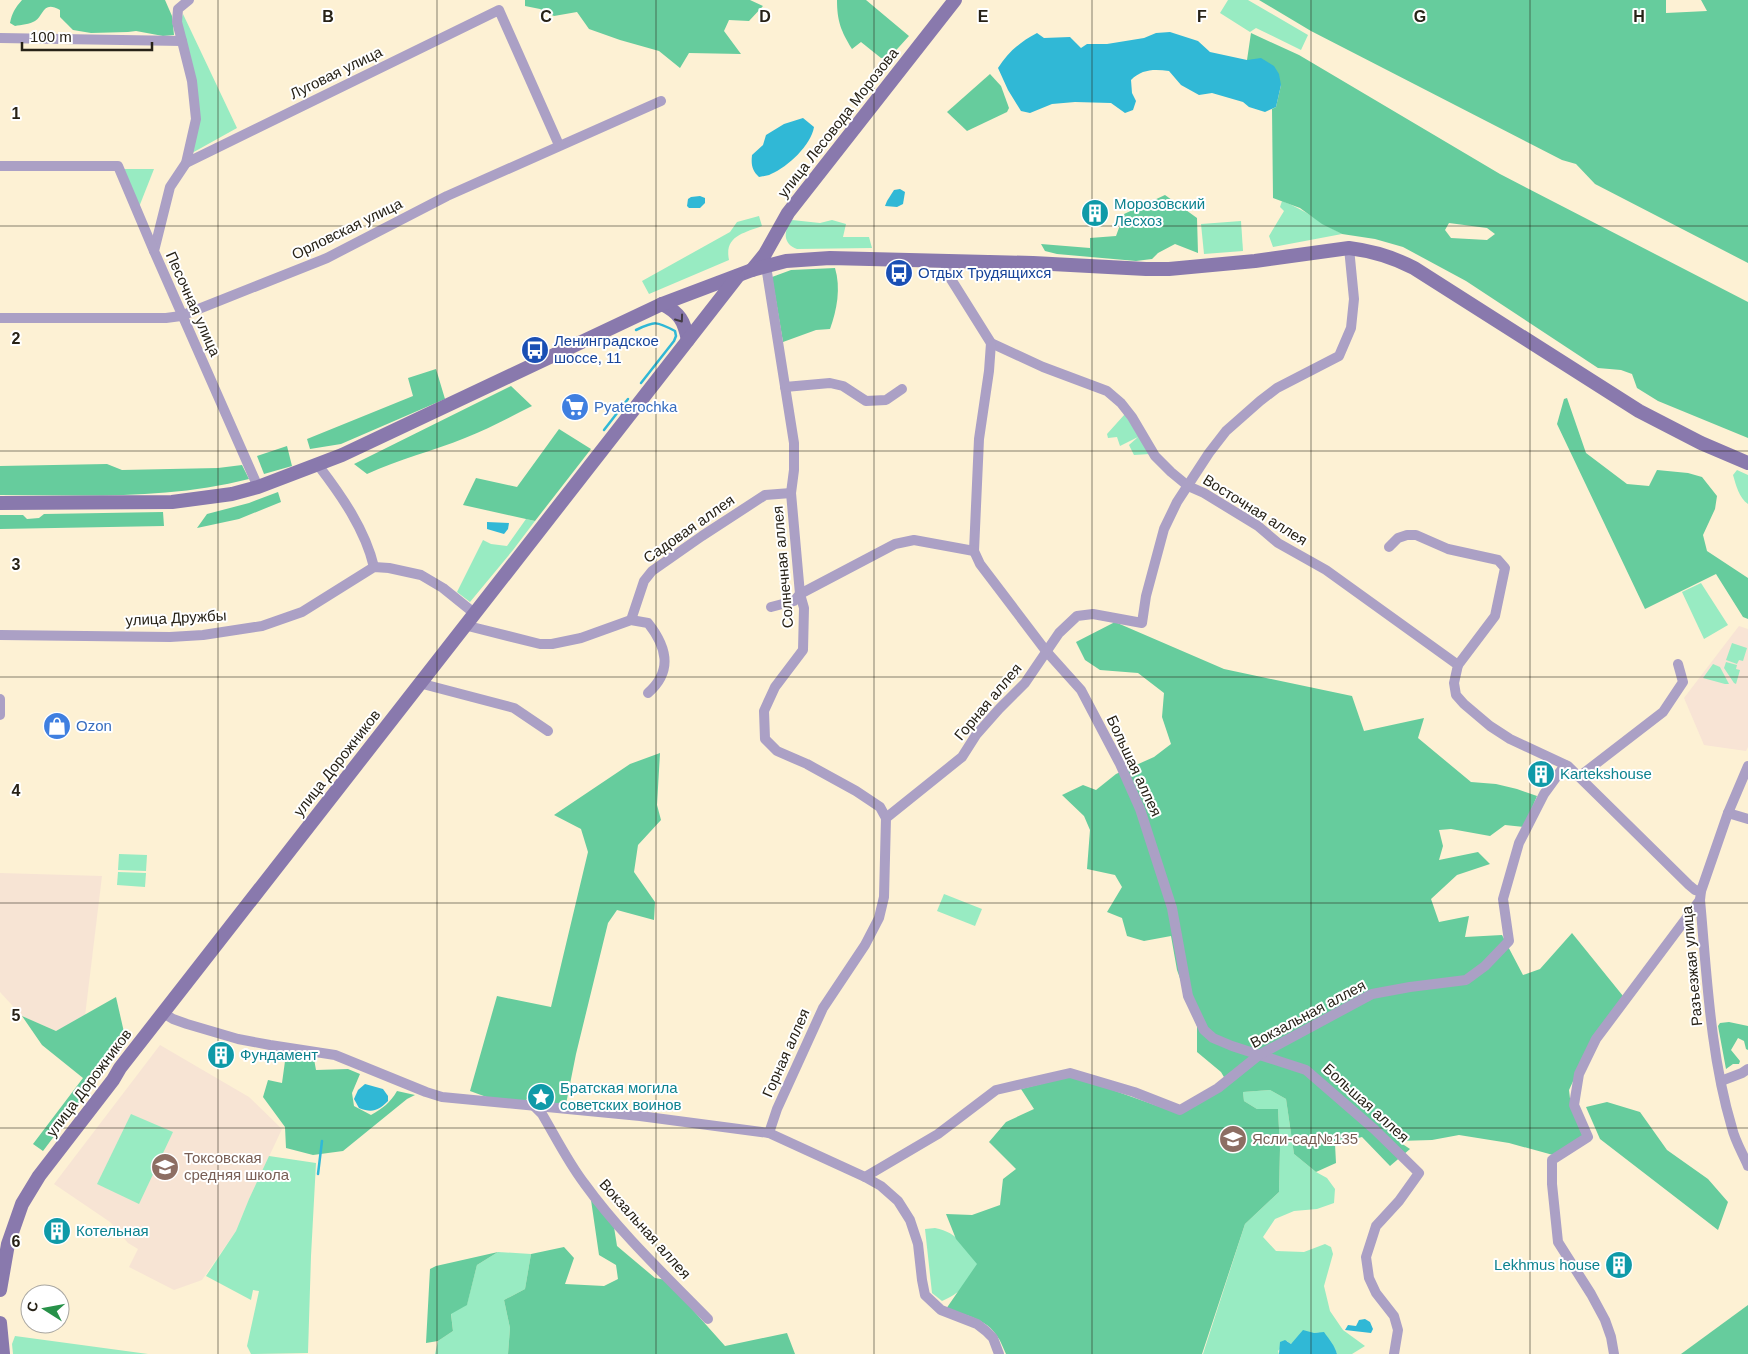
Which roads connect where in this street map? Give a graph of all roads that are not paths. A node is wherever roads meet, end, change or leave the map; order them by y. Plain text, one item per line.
1 (189, 0) edge
2 (955, 0) edge
3 (0, 38) edge
4 (182, 41) junction
5 (661, 101) dead end
6 (559, 146) junction
7 (186, 163) junction
8 (0, 166) edge
9 (777, 234) junction
10 (1349, 248) junction
11 (154, 251) junction
12 (944, 261) junction
13 (786, 262) junction
14 (766, 266) junction
15 (752, 270) junction
16 (738, 275) junction
17 (662, 304) junction
18 (181, 316) junction
19 (0, 318) edge
20 (688, 340) junction
21 (991, 343) junction
22 (785, 387) junction
23 (902, 389) dead end
24 (1748, 463) edge
25 (318, 465) junction
26 (1188, 486) junction
27 (258, 487) junction
28 (791, 493) junction
29 (0, 503) edge
30 (1389, 547) dead end
31 (974, 551) junction
32 (374, 567) junction
33 (800, 594) junction
34 (771, 607) dead end
35 (474, 613) junction
36 (631, 620) junction
37 (464, 625) junction
38 (0, 635) edge
39 (1046, 651) junction
40 (1678, 664) dead end
41 (1458, 665) junction
42 (419, 683) junction
43 (648, 693) dead end
44 (0, 699) edge
45 (0, 716) edge
46 (548, 730) dead end
47 (1565, 765) junction
48 (1748, 766) edge
49 (1580, 776) junction
50 (1728, 813) junction
51 (886, 818) junction
52 (1748, 819) edge
53 (1700, 895) junction
54 (163, 1013) junction
55 (1259, 1055) junction
56 (1748, 1069) edge
57 (1721, 1081) junction
58 (533, 1105) junction
59 (769, 1133) junction
60 (1748, 1166) edge
61 (865, 1176) junction
62 (0, 1289) edge
63 (708, 1320) dead end
64 (0, 1323) edge
65 (0, 1329) edge
66 (3, 1354) edge
67 (999, 1354) edge
68 (1394, 1354) edge
69 (1614, 1354) edge

1 - 4 street, Песочная улица
2 - 9 main road, улица Лесовода Морозова
3 - 4 street
4 - 7 street, Песочная улица
5 - 6 street, Орловская улица
6 - 7 street, Луговая улица
6 - 18 street, Орловская улица
7 - 11 street, Песочная улица
8 - 11 street
9 - 13 main road
9 - 15 main road, улица Лесовода Морозова
10 - 12 main road
10 - 24 main road
10 - 26 street, Горная аллея
11 - 18 street, Песочная улица
12 - 13 main road
12 - 21 street
13 - 14 main road
14 - 15 main road
14 - 22 street, Солнечная аллея
15 - 16 main road
16 - 17 main road
16 - 20 main road, улица Дорожников
17 -> 20 main road
17 - 25 main road
18 - 19 street, Орловская улица
18 - 27 street, Песочная улица
20 - 35 main road, улица Дорожников
21 - 26 street, Восточная аллея
21 - 31 street
22 - 23 street
22 - 28 street, Солнечная аллея
25 - 27 main road
25 - 32 street
26 - 39 street, Горная аллея
26 - 41 street, Восточная аллея
27 - 29 main road
28 - 33 street, Солнечная аллея
28 - 36 street, Садовая аллея
30 - 41 street
31 - 33 street
31 - 39 street, Большая аллея
32 - 35 street
32 - 38 street, улица Дружбы
33 - 34 street
33 - 51 street, Солнечная аллея
35 - 37 main road, улица Дорожников
36 - 37 street
36 - 43 street
37 - 42 main road, улица Дорожников
39 - 51 street, Горная аллея
39 - 55 street, Большая аллея
40 - 49 street
41 - 47 street
42 - 46 street
42 - 54 main road, улица Дорожников
44 - 45 street
47 - 49 street
47 - 55 street, Вокзальная аллея
48 - 50 street, Разъезжая улица
49 - 53 street
50 - 52 street
50 - 53 street, Разъезжая улица
51 - 59 street, Горная аллея
53 - 57 street, Разъезжая улица
53 - 69 street
54 - 58 street
54 - 62 main road, улица Дорожников
55 - 61 street, Вокзальная аллея
55 - 68 street, Большая аллея
56 - 57 street
57 - 60 street, Разъезжая улица
58 - 59 street
58 - 63 street, Вокзальная аллея
59 - 61 street
61 - 67 street
64 - 65 main road
65 - 66 main road

